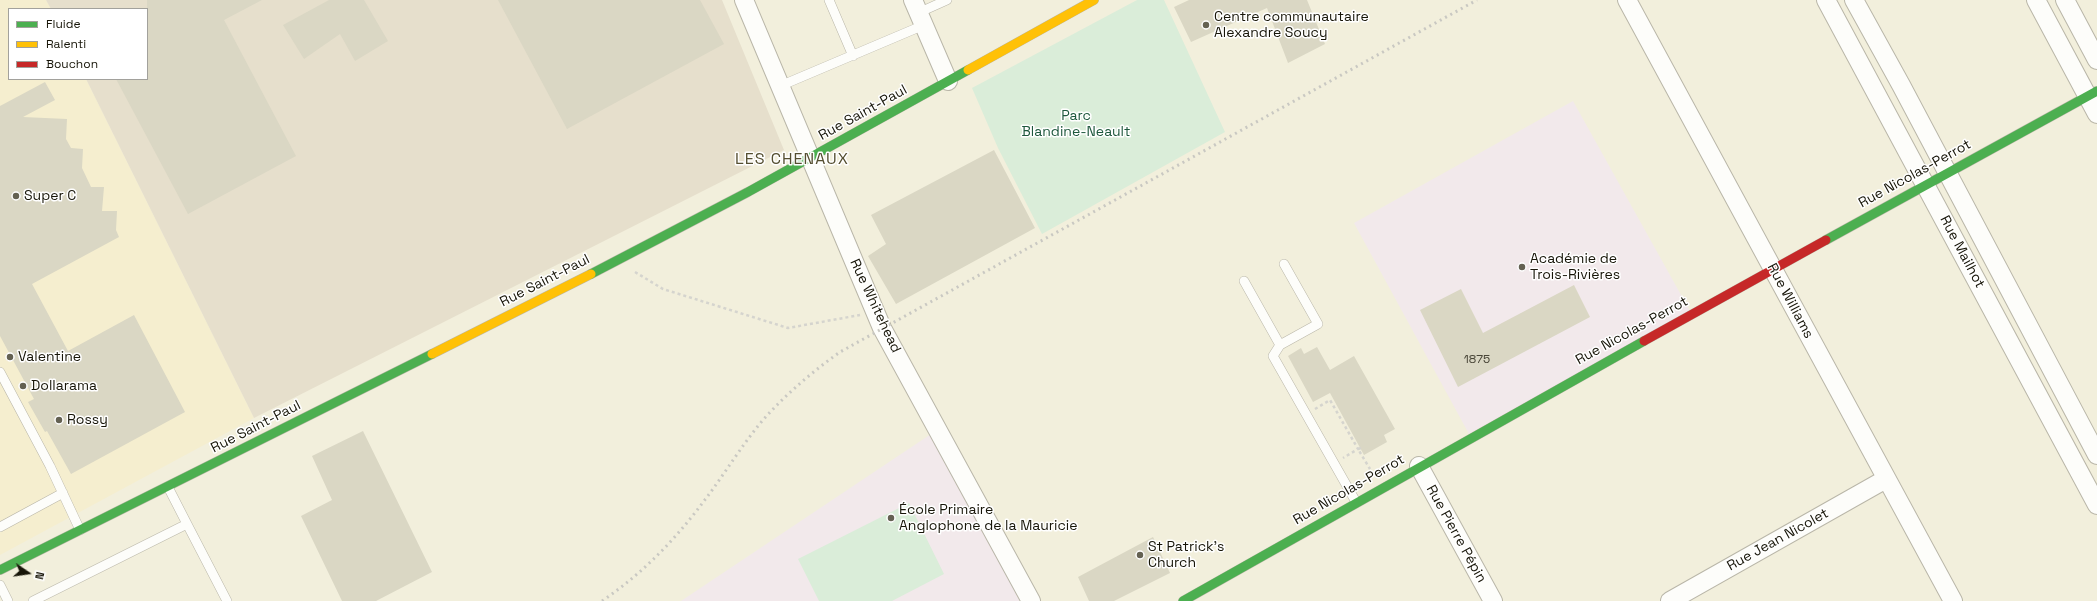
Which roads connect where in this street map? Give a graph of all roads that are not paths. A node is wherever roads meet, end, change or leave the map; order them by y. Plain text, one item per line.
1 (744, 0) edge
2 (829, 0) edge
3 (947, 0) edge
4 (1627, 0) edge
5 (1826, 0) edge
6 (1854, 0) edge
7 (2036, 0) edge
8 (2065, 0) edge
9 (1088, 1) edge
10 (918, 12) edge
11 (853, 56) junction
12 (2097, 60) edge
13 (948, 81) junction
14 (780, 86) junction
15 (2092, 94) edge
16 (2097, 114) edge
17 (810, 159) junction
18 (1946, 173) junction
19 (1925, 184) junction
20 (1284, 264) dead end
21 (1773, 269) junction
22 (1244, 281) dead end
23 (1280, 345) junction
24 (0, 372) edge
25 (2097, 454) edge
26 (1419, 466) junction
27 (1886, 479) junction
28 (168, 486) junction
29 (63, 493) junction
30 (1356, 502) junction
31 (2097, 505) edge
32 (187, 524) junction
33 (0, 527) edge
34 (80, 530) junction
35 (0, 570) edge
36 (0, 585) edge
37 (8, 601) edge
38 (33, 601) edge
39 (227, 601) edge
40 (1031, 601) edge
41 (1183, 601) edge
42 (1492, 601) edge
43 (1670, 601) edge
44 (1953, 601) edge

1 - 14 street, Rue Whitehead
2 - 11 lane
3 - 10 lane
4 - 21 street, Rue Williams
5 - 19 street, Rue Mailhot
6 - 18 street, Rue Mailhot
7 - 15 street
8 - 12 street
9 - 13 street, Rue Saint-Paul
10 - 11 lane
10 - 13 street
11 - 14 lane
13 - 17 street, Rue Saint-Paul
14 - 17 street, Rue Whitehead
15 - 16 street
15 - 18 street, Rue Nicolas-Perrot
17 - 28 street, Rue Saint-Paul
17 - 40 street, Rue Whitehead
18 - 19 street, Rue Nicolas-Perrot
18 - 25 street, Rue Mailhot
19 - 21 street, Rue Nicolas-Perrot
19 - 31 street, Rue Mailhot
20 - 23 lane
21 - 26 street, Rue Nicolas-Perrot
21 - 27 street, Rue Williams
22 - 23 lane
23 - 30 lane
24 - 29 lane
26 - 30 street, Rue Nicolas-Perrot
26 - 42 street, Rue Pierre Pépin
27 - 43 street, Rue Jean Nicolet
27 - 44 street, Rue Williams
28 - 32 lane
28 - 34 street, Rue Saint-Paul
29 - 33 lane
29 - 34 lane
30 - 41 street, Rue Nicolas-Perrot
32 - 38 lane
32 - 39 lane
34 - 35 street, Rue Saint-Paul
36 - 37 lane

